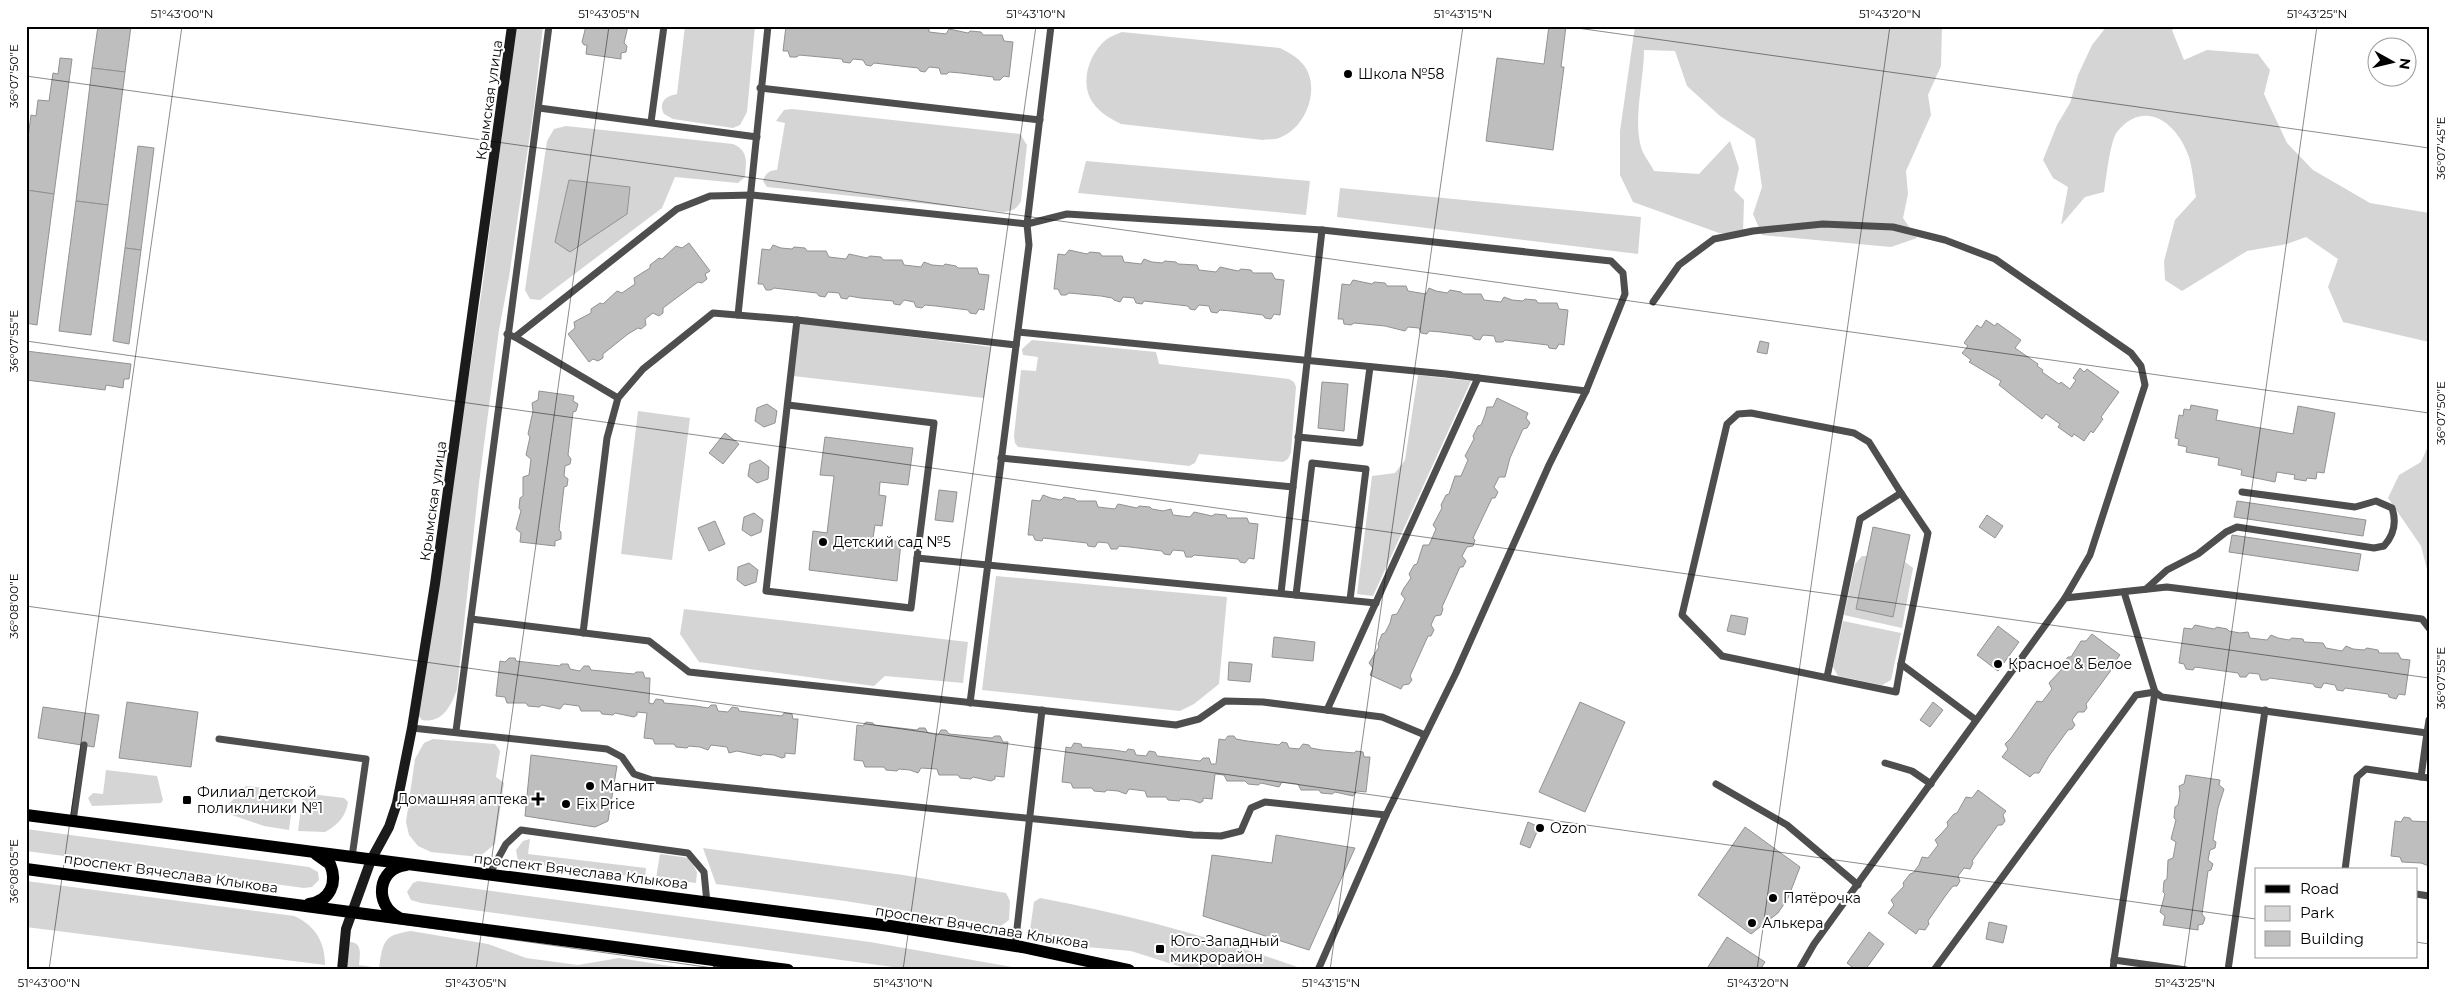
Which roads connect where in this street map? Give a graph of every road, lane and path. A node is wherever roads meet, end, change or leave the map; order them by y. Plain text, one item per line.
1 (512, 26) edge
2 (549, 26) edge
3 (664, 26) edge
4 (768, 26) edge
5 (1050, 26) edge
6 (760, 88) junction
7 (539, 108) junction
8 (1040, 120) junction
9 (650, 122) junction
10 (757, 137) junction
11 (752, 195) junction
12 (1027, 224) junction
13 (1322, 230) junction
14 (1653, 302) dead end
15 (738, 314) junction
16 (797, 320) junction
17 (1018, 332) junction
18 (507, 334) junction
19 (514, 337) junction
20 (1016, 345) junction
21 (1306, 361) junction
22 (1370, 367) junction
23 (1478, 378) junction
24 (1586, 391) junction
25 (618, 398) junction
26 (788, 405) junction
27 (1298, 437) junction
28 (1001, 458) junction
29 (1293, 487) junction
30 (2242, 492) dead end
31 (1902, 493) junction
32 (917, 558) junction
33 (987, 566) junction
34 (2146, 589) junction
35 (2124, 592) junction
36 (1281, 593) junction
37 (1296, 595) junction
38 (2064, 598) junction
39 (1350, 600) junction
40 (1376, 603) junction
41 (471, 619) junction
42 (2429, 628) edge
43 (583, 633) junction
44 (1902, 664) junction
45 (1827, 677) junction
46 (2155, 692) junction
47 (970, 703) junction
48 (1042, 710) junction
49 (1328, 710) junction
50 (2266, 710) junction
51 (1976, 720) junction
52 (2429, 720) edge
53 (412, 728) junction
54 (456, 731) junction
55 (2427, 732) junction
56 (1425, 735) junction
57 (218, 739) dead end
58 (84, 745) dead end
59 (1885, 763) dead end
60 (2425, 777) edge
61 (1716, 784) dead end
62 (1931, 784) junction
63 (26, 815) edge
64 (1386, 815) junction
65 (1030, 818) junction
66 (73, 821) junction
67 (310, 852) junction
68 (352, 857) junction
69 (371, 860) junction
70 (410, 865) junction
71 (26, 868) edge
72 (2345, 868) edge
73 (489, 875) junction
74 (1858, 884) junction
75 (708, 903) junction
76 (304, 905) junction
77 (352, 912) junction
78 (402, 918) junction
79 (1015, 946) junction
80 (2114, 960) junction
81 (717, 965) edge
82 (342, 970) edge
83 (788, 970) edge
84 (1129, 970) edge
85 (1318, 970) edge
86 (1799, 970) edge
87 (1934, 970) edge
88 (2113, 970) edge
89 (2186, 970) edge
90 (2228, 970) edge

1 - 53 street, Крымская улица
2 - 7 lane
3 - 9 lane
4 - 6 lane
5 - 8 lane
6 - 8 lane
6 - 10 lane
7 - 9 lane
7 - 18 lane
8 - 12 lane
9 - 10 lane
10 - 11 lane
11 - 12 lane
11 - 15 lane
11 - 19 lane
12 - 13 lane
12 - 17 lane
13 - 21 lane
13 - 24 lane
14 - 38 lane
15 - 16 lane
15 - 25 lane
16 - 20 lane
16 - 26 lane
17 - 20 lane
17 - 21 lane
18 - 19 lane
18 - 41 lane
19 - 25 lane
20 - 28 lane
21 - 22 lane
21 - 27 lane
22 - 23 lane
22 - 27 lane
23 - 24 lane
23 - 40 lane
24 - 56 lane
25 - 43 lane
26 - 32 lane
26 - 32 lane
27 - 29 lane
28 - 29 lane
28 - 33 lane
29 - 36 lane
30 - 34 lane
31 - 44 lane
31 - 45 lane
31 - 45 lane
32 - 33 lane
33 - 36 lane
33 - 47 lane
34 - 35 lane
34 - 42 lane
35 - 38 lane
35 - 46 lane
36 - 37 lane
37 - 39 lane
37 - 39 lane
38 - 51 lane
39 - 40 lane
40 - 49 lane
41 - 43 lane
41 - 54 lane
43 - 47 lane
44 - 45 lane
44 - 51 lane
46 - 50 lane
46 - 80 lane
46 - 87 lane
47 - 48 lane
48 - 49 lane
48 - 65 lane
49 - 56 lane
50 - 55 lane
50 - 90 lane
51 - 62 lane
52 - 55 lane
53 - 54 lane
53 - 69 street, Крымская улица
54 - 65 lane
55 - 60 lane
56 - 64 lane
57 - 68 lane
58 - 66 lane
59 - 62 lane
60 - 72 lane
61 - 74 lane
62 - 74 lane
63 - 66 main road, проспект Вячеслава Клыкова
64 - 65 lane
64 - 85 lane
65 - 79 lane
66 - 67 main road, проспект Вячеслава Клыкова
67 - 68 main road, проспект Вячеслава Клыкова
67 - 76 main road
68 - 69 main road, проспект Вячеслава Клыкова
69 - 70 main road, проспект Вячеслава Клыкова
69 - 77 street, Крымская улица
70 - 73 main road, проспект Вячеслава Клыкова
70 - 78 main road
71 - 76 main road, проспект Вячеслава Клыкова
73 - 75 main road, проспект Вячеслава Клыкова
73 - 75 lane
74 - 86 lane
75 - 79 main road, проспект Вячеслава Клыкова
76 - 77 main road, проспект Вячеслава Клыкова
77 - 78 main road, проспект Вячеслава Клыкова
77 - 82 street, Крымская улица
78 - 81 main road, проспект Вячеслава Клыкова
79 - 84 main road, проспект Вячеслава Клыкова
80 - 88 lane
80 - 89 lane
81 - 83 main road, проспект Вячеслава Клыкова

